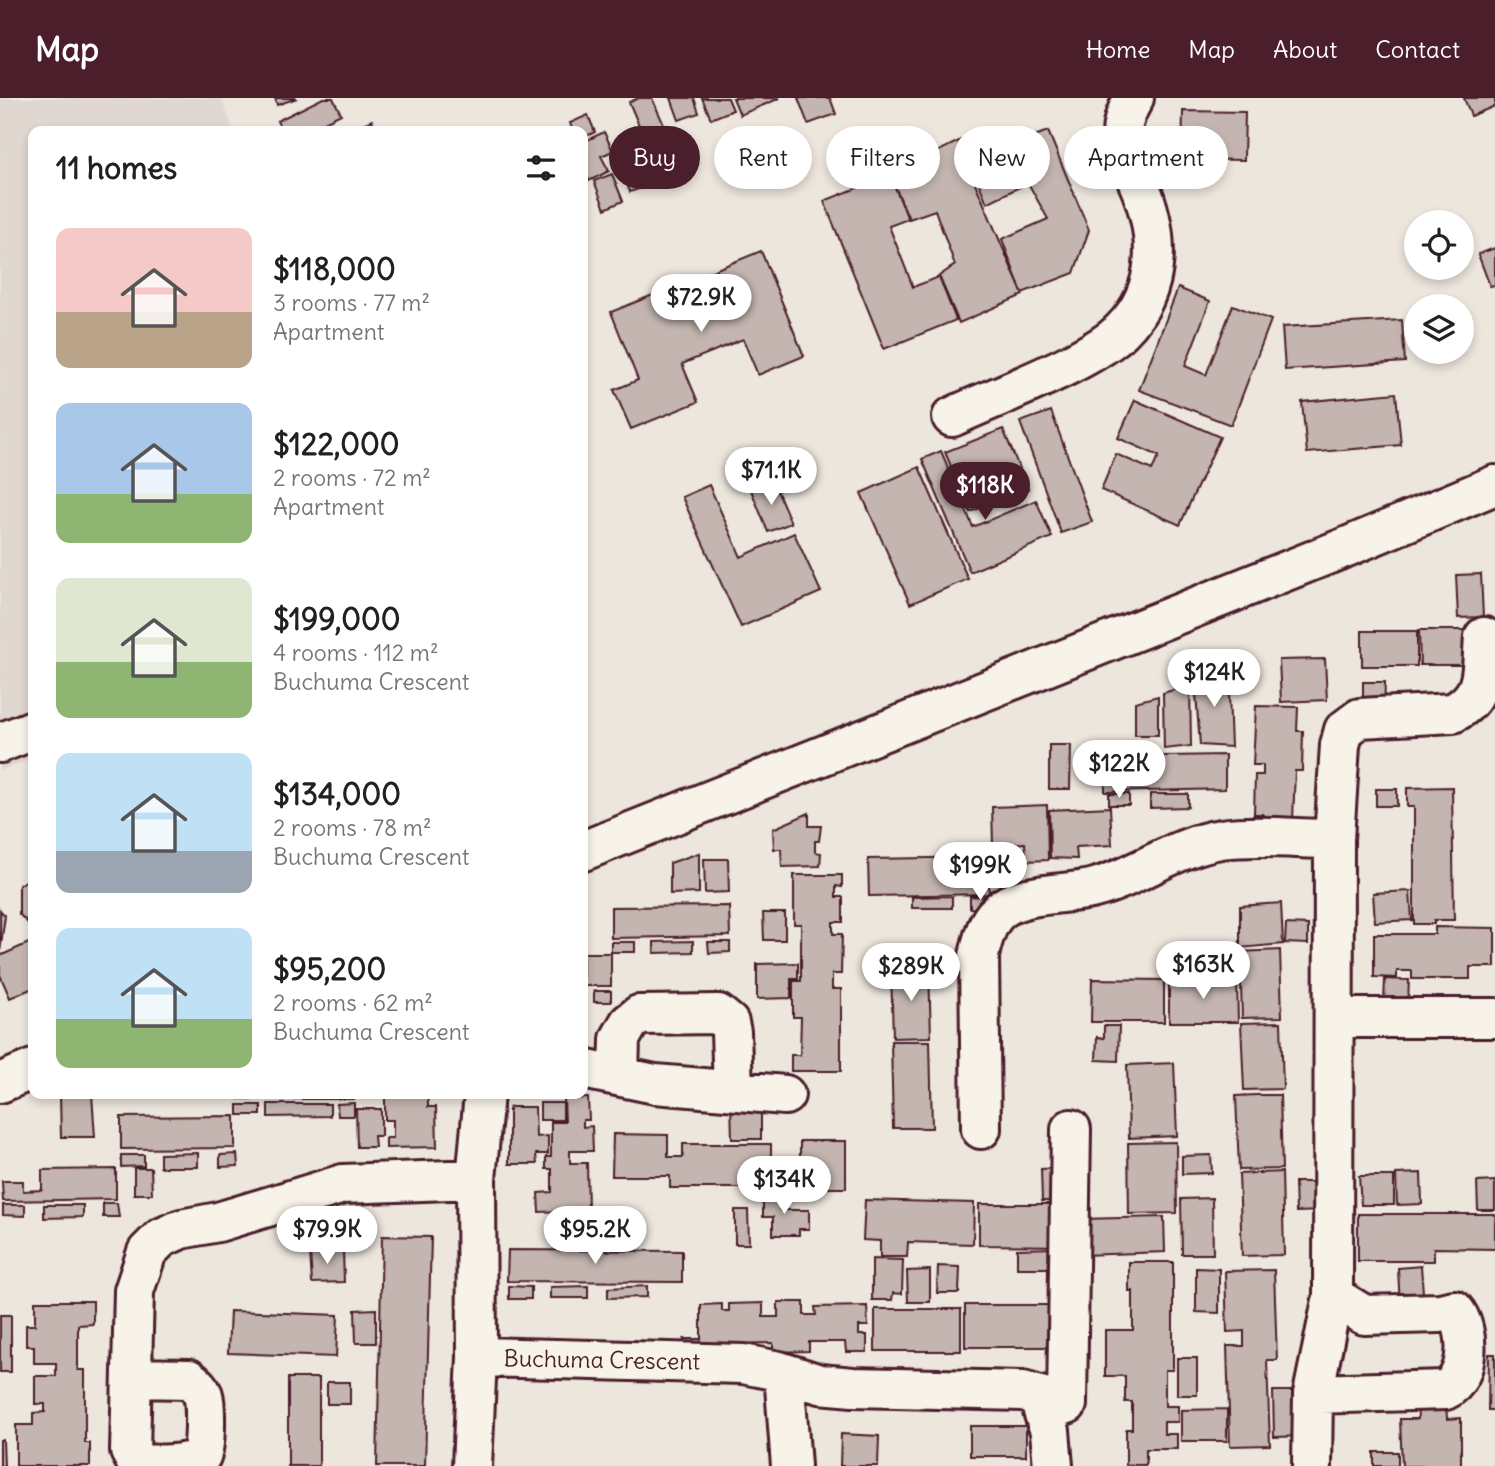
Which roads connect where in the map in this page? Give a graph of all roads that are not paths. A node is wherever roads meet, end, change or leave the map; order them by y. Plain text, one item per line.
1 (1134, 98) edge
2 (951, 417) dead end
3 (1495, 485) edge
4 (1484, 637) dead end
5 (28, 732) edge
6 (0, 743) edge
7 (1334, 839) junction
8 (588, 849) edge
9 (1335, 1018) junction
10 (1495, 1018) edge
11 (28, 1071) edge
12 (601, 1072) edge
13 (0, 1083) edge
14 (733, 1090) junction
15 (785, 1095) dead end
16 (484, 1099) edge
17 (981, 1129) dead end
18 (1071, 1129) dead end
19 (476, 1180) junction
20 (1333, 1296) junction
21 (477, 1357) junction
22 (779, 1371) junction
23 (132, 1378) dead end
24 (1313, 1394) junction
25 (1067, 1404) junction
26 (472, 1466) edge
27 (791, 1466) edge
28 (1053, 1466) edge
29 (1312, 1466) edge

1 - 2 street
3 - 8 street
4 - 7 street
5 - 6 street
7 - 9 street
7 - 17 street
9 - 10 street
9 - 20 street
11 - 13 street
12 - 14 street
12 - 14 street
14 - 15 street
16 - 19 street, Buchuma Crescent
18 - 25 street
19 - 21 street, Buchuma Crescent
19 - 23 street
20 - 24 street
20 - 24 street
21 - 22 street, Buchuma Crescent
21 - 26 street
22 - 25 street, Buchuma Crescent
22 - 27 street
24 - 29 street
25 - 28 street

